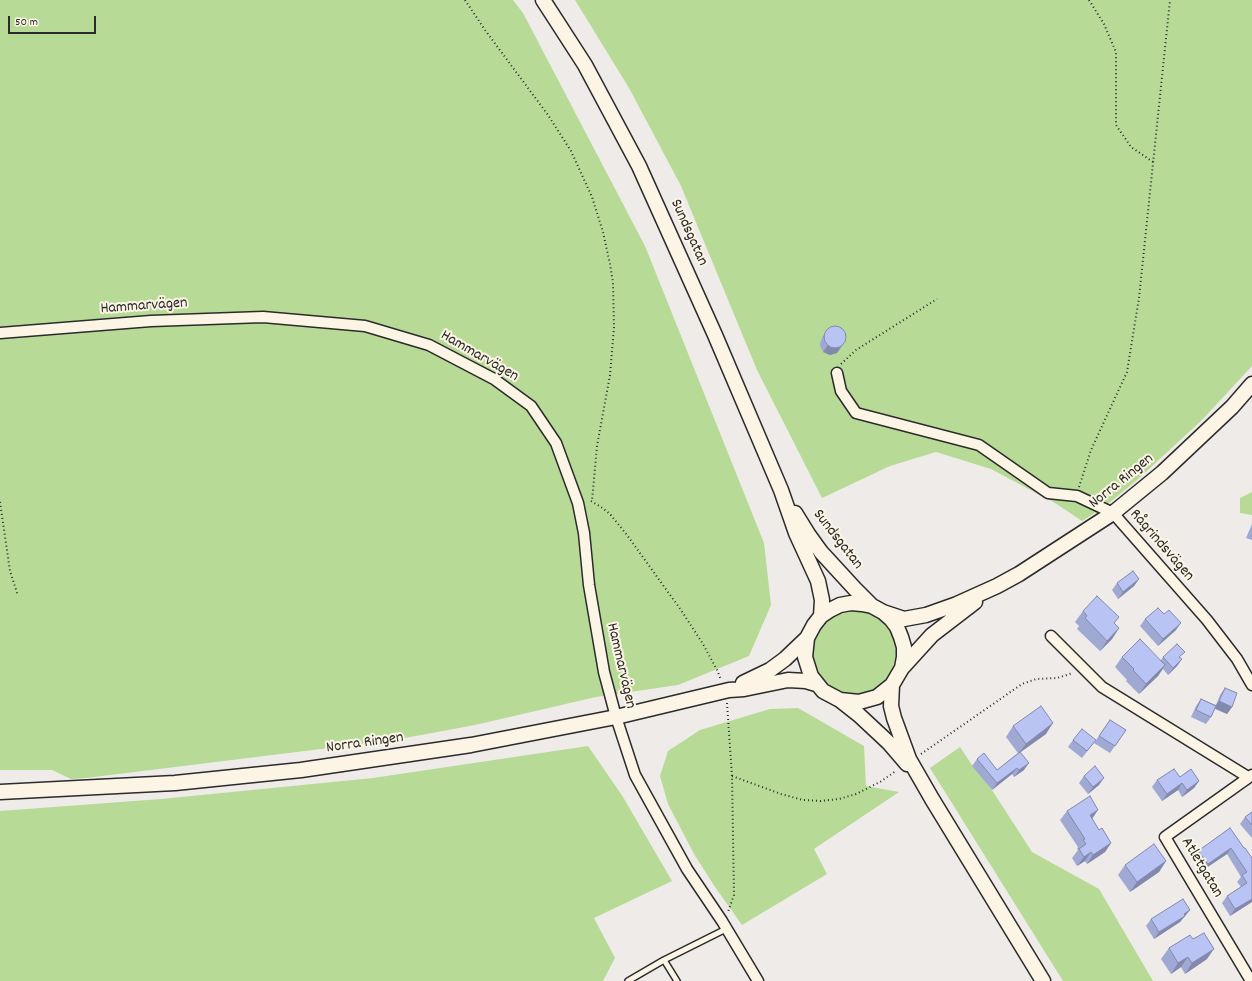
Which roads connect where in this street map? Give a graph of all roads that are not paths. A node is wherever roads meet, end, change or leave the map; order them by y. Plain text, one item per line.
1 (543, 0) edge
2 (0, 333) edge
3 (837, 373) road end
4 (1252, 384) edge
5 (781, 490) junction
6 (1114, 513) junction
7 (997, 586) junction
8 (878, 609) junction
9 (821, 616) junction
10 (1051, 636) dead end
11 (807, 638) junction
12 (902, 668) junction
13 (816, 684) junction
14 (892, 685) junction
15 (1252, 685) edge
16 (725, 692) junction
17 (840, 700) junction
18 (616, 717) junction
19 (1250, 776) edge
20 (922, 783) junction
21 (0, 792) edge
22 (724, 925) junction
23 (664, 960) junction
24 (628, 981) edge
25 (677, 981) edge
26 (758, 981) edge
27 (1043, 981) edge
28 (1251, 981) edge

1 - 5 main road, Sundsgatan
2 - 18 street, Hammarvägen
3 - 6 street, Rågrindsvägen
4 - 6 main road, Norra Ringen
5 - 8 main road, Sundsgatan
5 - 9 main road, Sundsgatan
6 - 7 main road, Norra Ringen
6 - 15 street, Rågrindsvägen
7 - 8 main road, Norra Ringen
7 - 12 main road, Norra Ringen
8 - 9 main road
8 - 12 main road
9 - 11 main road
10 - 19 street
11 - 13 main road
11 - 16 main road, Norra Ringen
12 - 14 main road
13 - 16 main road, Norra Ringen
13 - 17 main road
14 - 17 main road
14 - 20 main road
16 - 18 main road, Norra Ringen
17 - 20 main road
18 - 21 main road, Norra Ringen
18 - 22 street, Hammarvägen
19 - 28 street, Atletgatan
20 - 27 main road
22 - 23 lane
22 - 26 street, Hammarvägen
23 - 24 lane
23 - 25 lane

